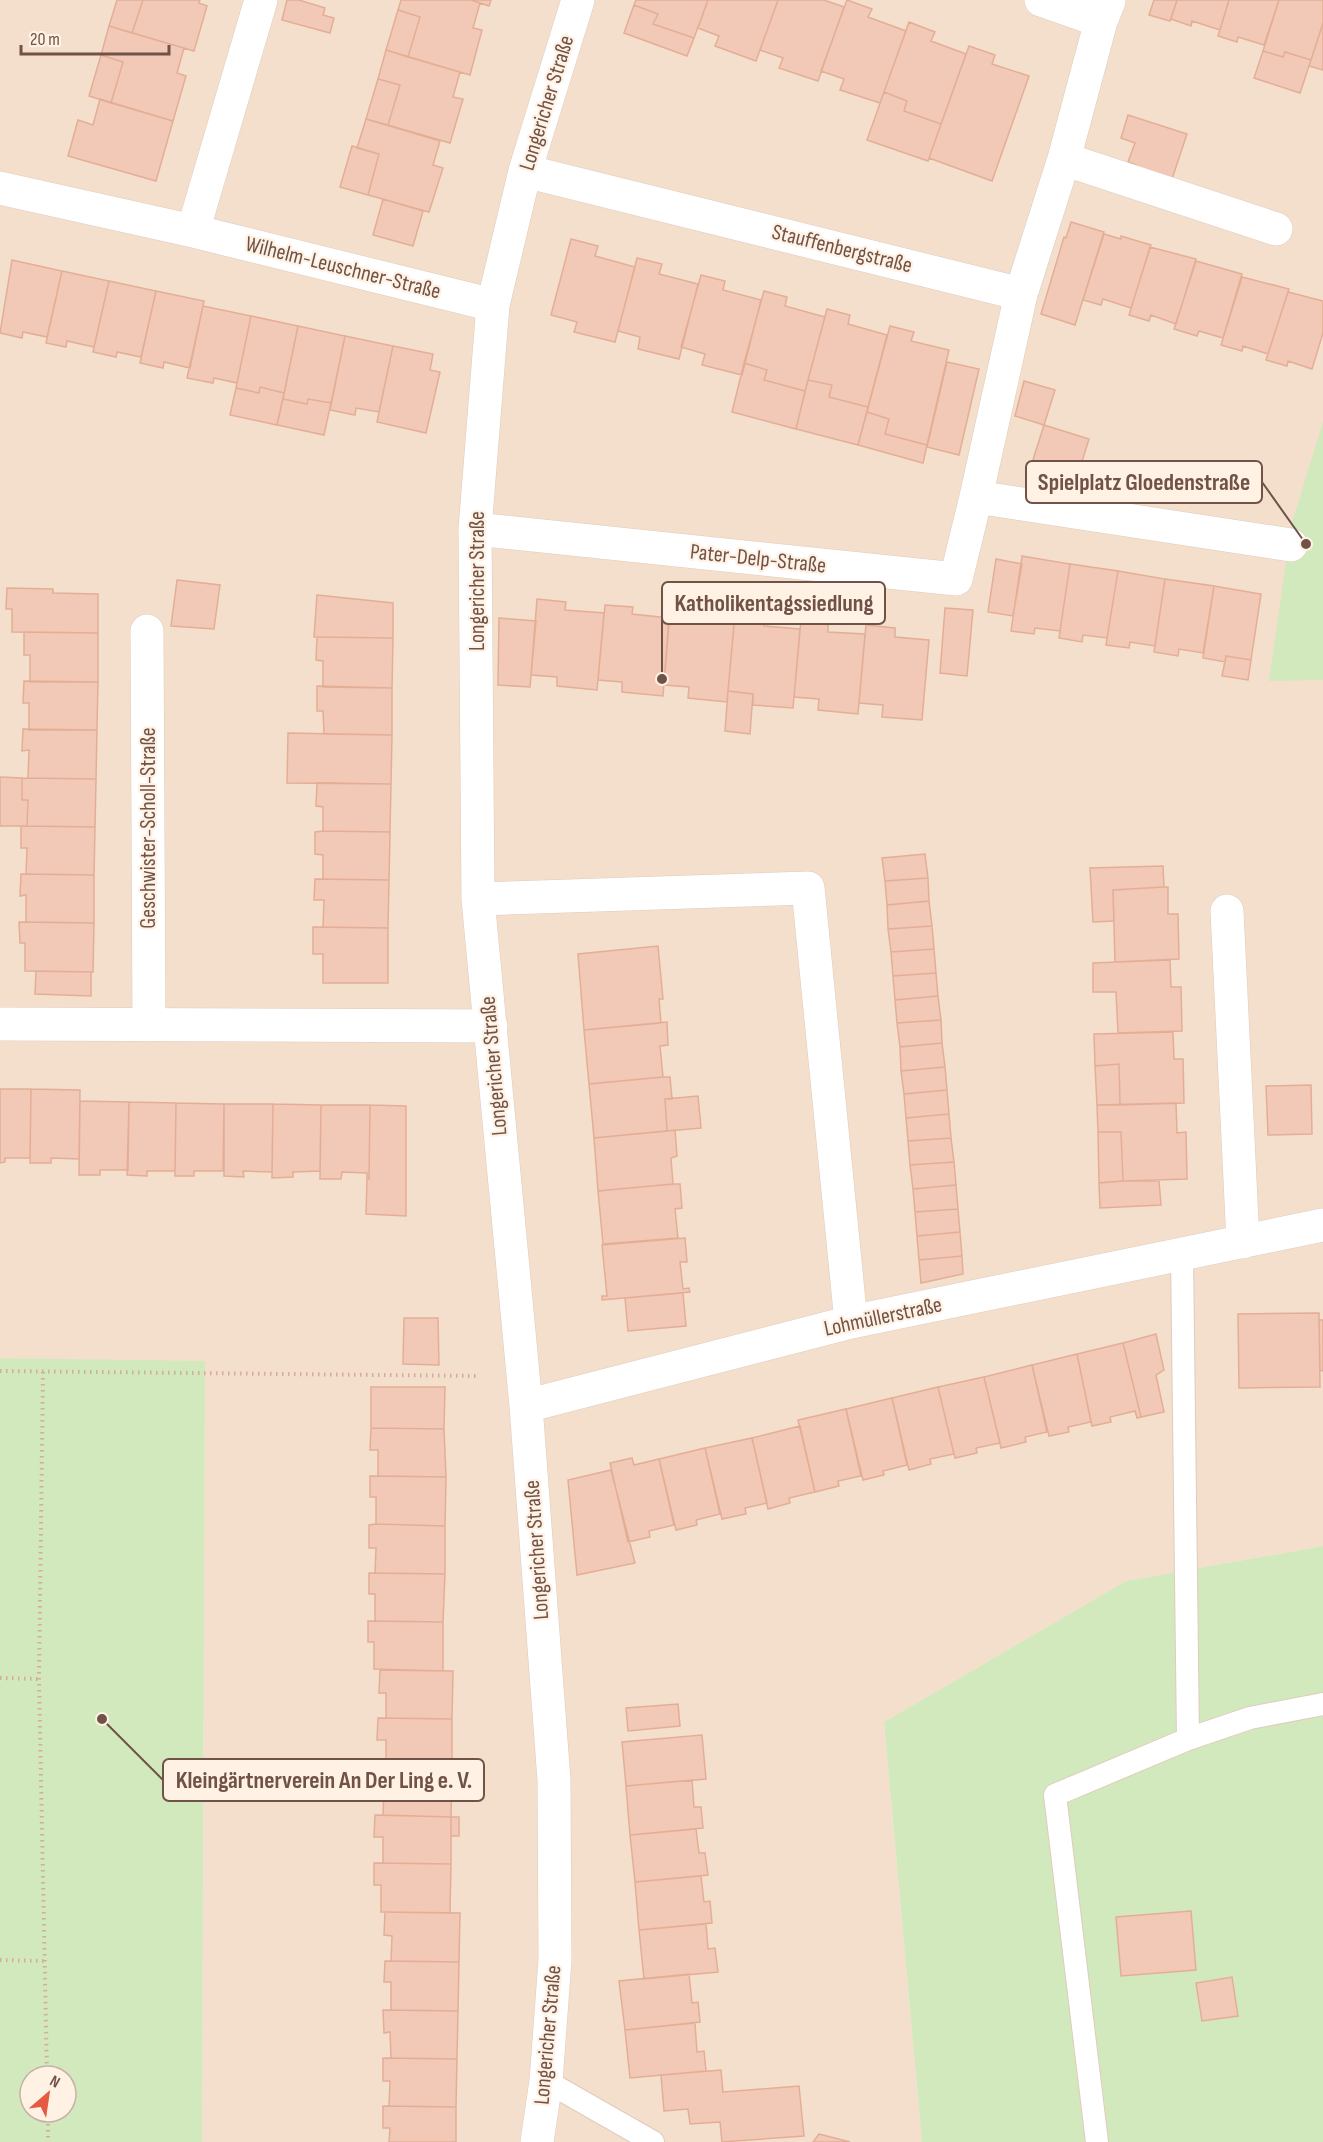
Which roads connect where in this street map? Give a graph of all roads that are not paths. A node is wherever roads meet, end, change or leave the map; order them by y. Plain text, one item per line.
1 (261, 0) edge
2 (578, 0) edge
3 (1041, 0) edge
4 (1105, 11) edge
5 (1064, 159) junction
6 (525, 171) junction
7 (0, 188) edge
8 (1276, 229) dead end
9 (193, 231) junction
10 (1021, 294) junction
11 (493, 305) junction
12 (976, 496) junction
13 (475, 529) junction
14 (1291, 545) dead end
15 (147, 631) dead end
16 (478, 899) junction
17 (1227, 911) dead end
18 (0, 1024) edge
19 (149, 1025) junction
20 (491, 1026) junction
21 (1323, 1225) edge
22 (1243, 1242) junction
23 (1182, 1254) junction
24 (851, 1322) junction
25 (524, 1392) junction
26 (1323, 1704) edge
27 (1188, 1738) junction
28 (546, 2081) junction
29 (537, 2142) edge
30 (653, 2142) edge
31 (1097, 2142) edge

1 - 9 street
2 - 6 street, Longericher Straße
3 - 4 street
4 - 5 street
5 - 8 street
5 - 10 street
6 - 10 street, Stauffenbergstraße
6 - 11 street, Longericher Straße
7 - 9 street, Wilhelm-Leuschner-Straße
9 - 11 street, Wilhelm-Leuschner-Straße
10 - 12 street, Pater-Delp-Straße
11 - 13 street, Longericher Straße
12 - 13 street, Pater-Delp-Straße
12 - 14 street
13 - 16 street, Longericher Straße
15 - 19 street, Geschwister-Scholl-Straße
16 - 20 street, Longericher Straße
16 - 24 street
17 - 22 street
18 - 19 street
19 - 20 street
20 - 25 street, Longericher Straße
21 - 22 street, Lohmüllerstraße
22 - 23 street, Lohmüllerstraße
23 - 24 street, Lohmüllerstraße
23 - 27 lane
24 - 25 street, Lohmüllerstraße
25 - 28 street, Longericher Straße
26 - 27 lane
27 - 31 lane
28 - 29 street, Longericher Straße
28 - 30 lane

